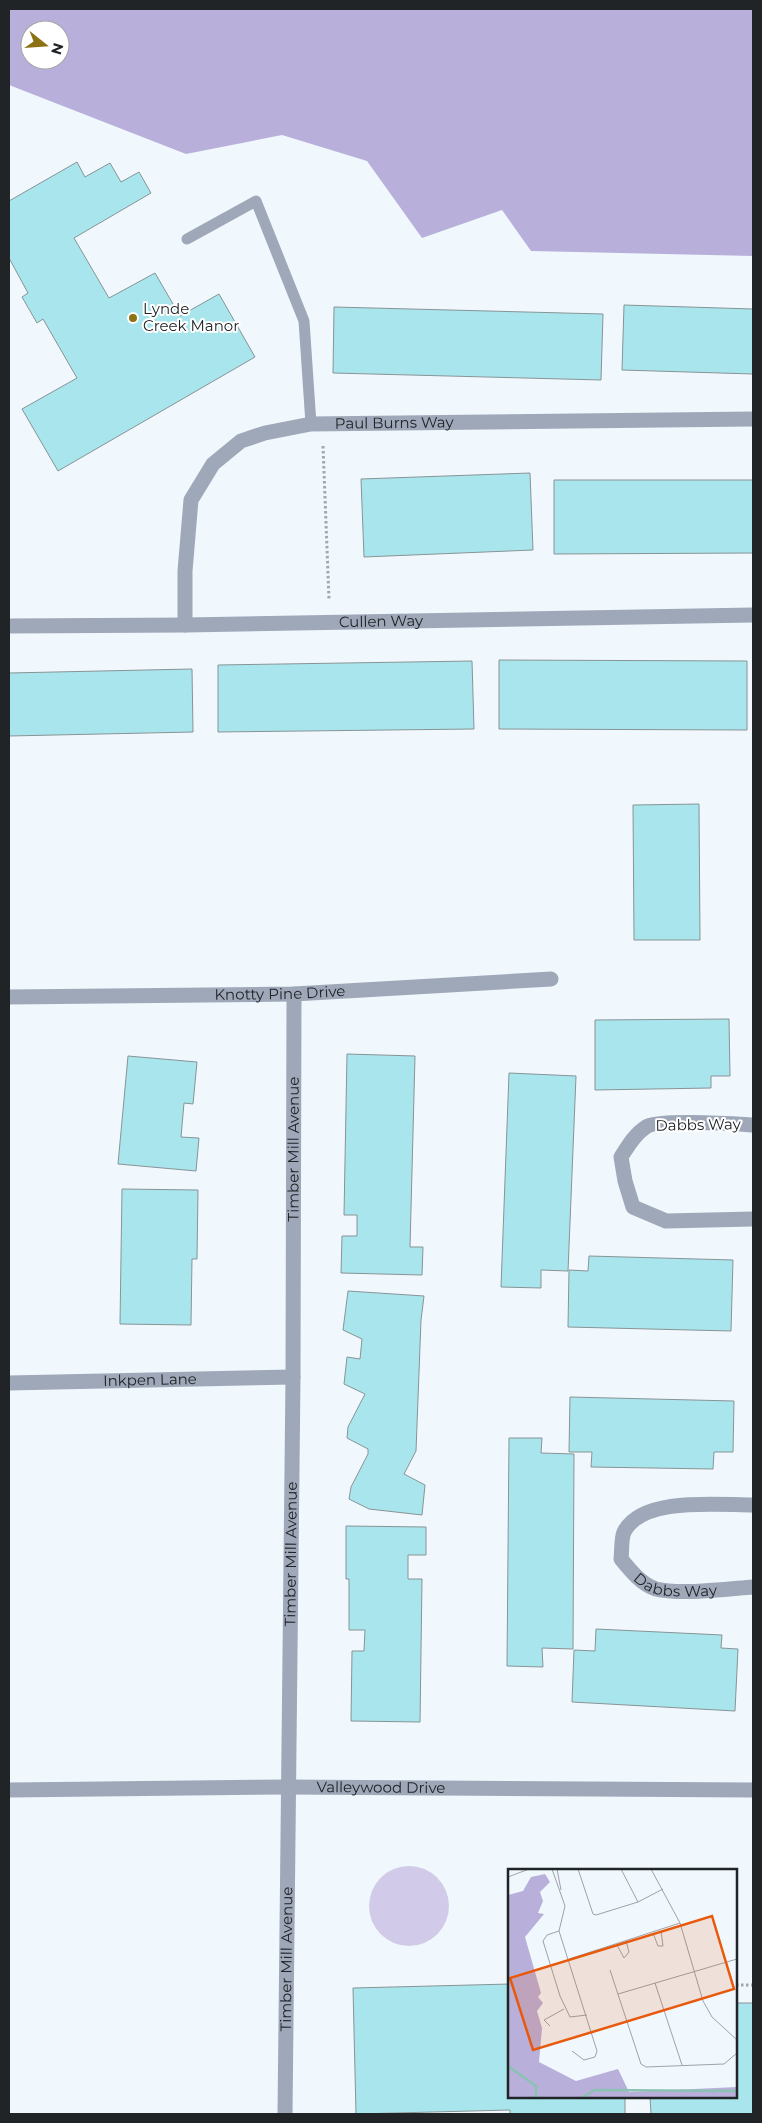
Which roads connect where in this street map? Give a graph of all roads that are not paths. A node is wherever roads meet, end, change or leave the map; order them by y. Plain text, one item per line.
1 (187, 239) dead end
2 (753, 418) edge
3 (317, 424) junction
4 (753, 615) edge
5 (185, 625) junction
6 (9, 626) edge
7 (551, 979) dead end
8 (294, 994) junction
9 (9, 997) edge
10 (753, 1125) edge
11 (753, 1219) edge
12 (293, 1376) junction
13 (9, 1383) edge
14 (753, 1505) edge
15 (753, 1587) edge
16 (287, 1788) junction
17 (9, 1790) edge
18 (753, 1790) edge
19 (285, 2114) edge

1 - 3 lane
2 - 3 street, Paul Burns Way
3 - 5 street, Paul Burns Way
4 - 5 street, Cullen Way
5 - 6 street, Cullen Way
7 - 8 street, Knotty Pine Drive
8 - 9 street, Knotty Pine Drive
8 - 12 street, Timber Mill Avenue
10 - 11 street, Dabbs Way
12 - 13 street, Inkpen Lane
12 - 16 street, Timber Mill Avenue
14 - 15 street, Dabbs Way
16 - 17 street, Valleywood Drive
16 - 18 street, Valleywood Drive
16 - 19 street, Timber Mill Avenue

